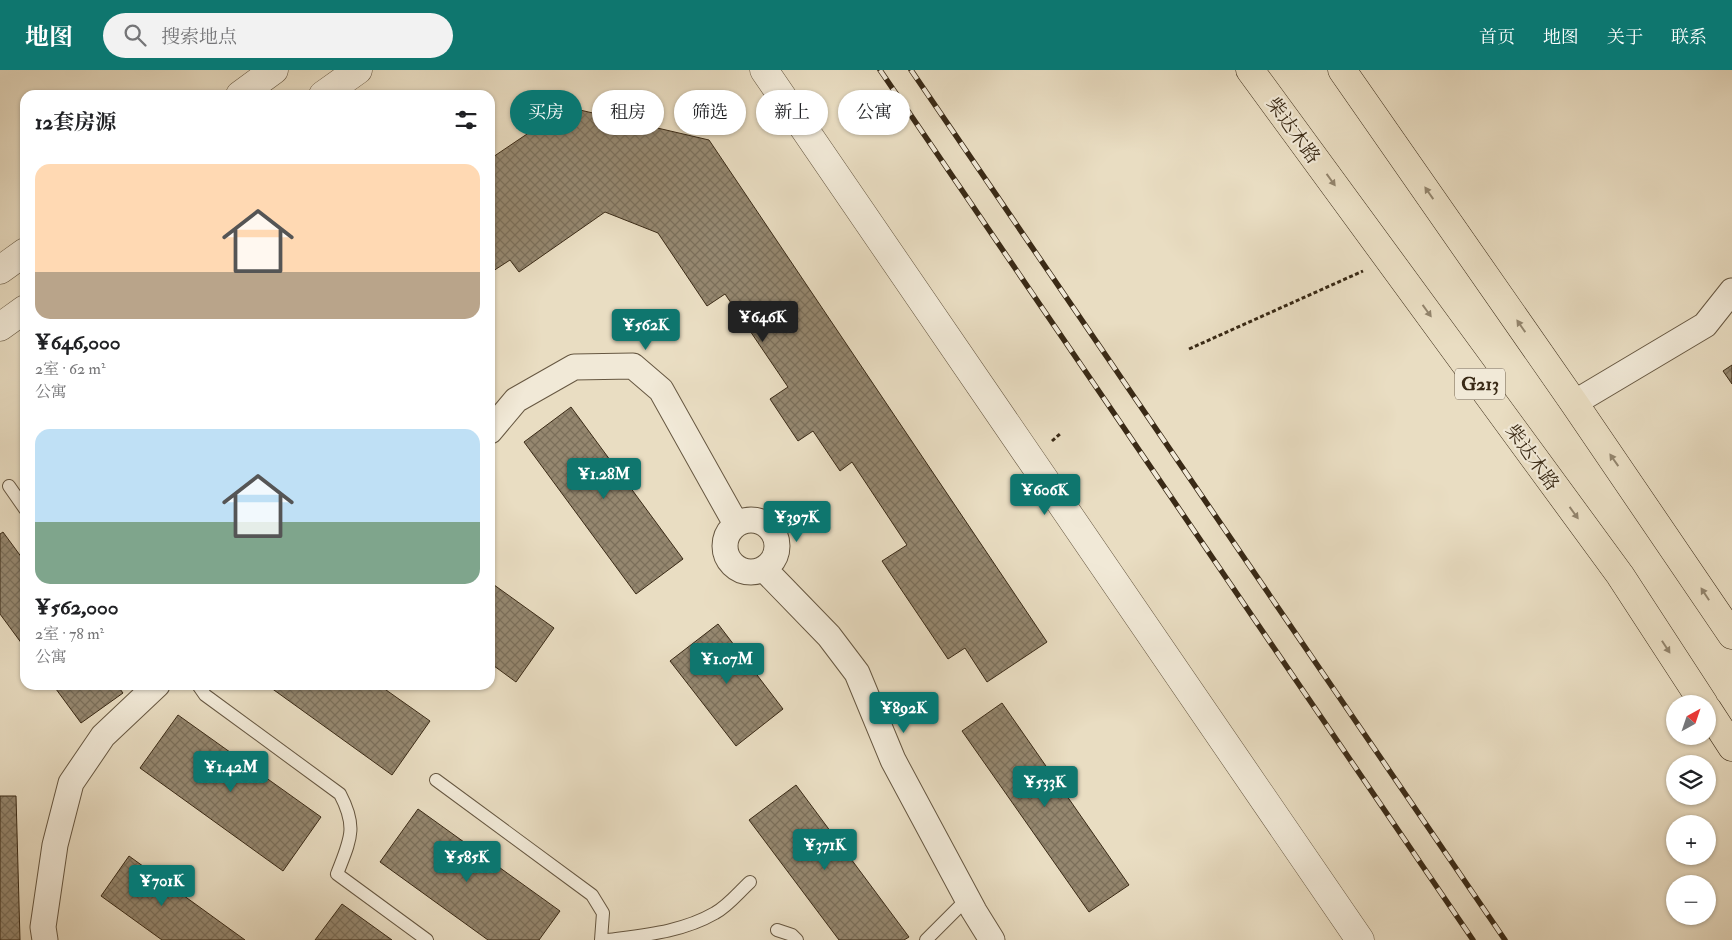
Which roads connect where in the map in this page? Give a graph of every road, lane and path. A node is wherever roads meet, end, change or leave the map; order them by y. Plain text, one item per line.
1 (274, 70) edge
2 (358, 70) edge
3 (764, 70) edge
4 (1250, 70) edge
5 (1342, 70) edge
6 (247, 90) edge
7 (330, 90) edge
8 (20, 256) edge
9 (1389, 260) junction
10 (0, 270) edge
11 (1732, 291) edge
12 (20, 313) edge
13 (0, 327) edge
14 (1188, 348) dead end
15 (1574, 402) junction
16 (495, 425) edge
17 (9, 486) dead end
18 (20, 502) edge
19 (736, 524) junction
20 (764, 569) junction
21 (1732, 635) edge
22 (152, 690) edge
23 (202, 690) edge
24 (1698, 695) edge
25 (1716, 722) edge
26 (1732, 747) edge
27 (436, 780) dead end
28 (750, 882) dead end
29 (967, 899) junction
30 (777, 930) dead end
31 (45, 940) edge
32 (427, 940) edge
33 (601, 940) edge
34 (608, 940) edge
35 (797, 940) edge
36 (926, 940) edge
37 (992, 940) edge
38 (1360, 940) edge

1 - 6 street
2 - 7 street
3 - 38 street
4 -> 9 highway, 柴达木路 / G213
15 -> 5 highway
8 - 10 street
9 - 14 path
9 -> 24 highway, 柴达木路 / G213
11 - 15 street
12 - 13 street
21 -> 15 highway
16 - 19 street
17 - 18 lane
19 - 20 street
19 - 20 street
20 - 29 street
22 - 31 street
23 - 32 lane
25 - 26 highway
27 - 33 lane
28 - 34 lane
29 - 36 lane
29 - 37 street
30 - 35 lane

